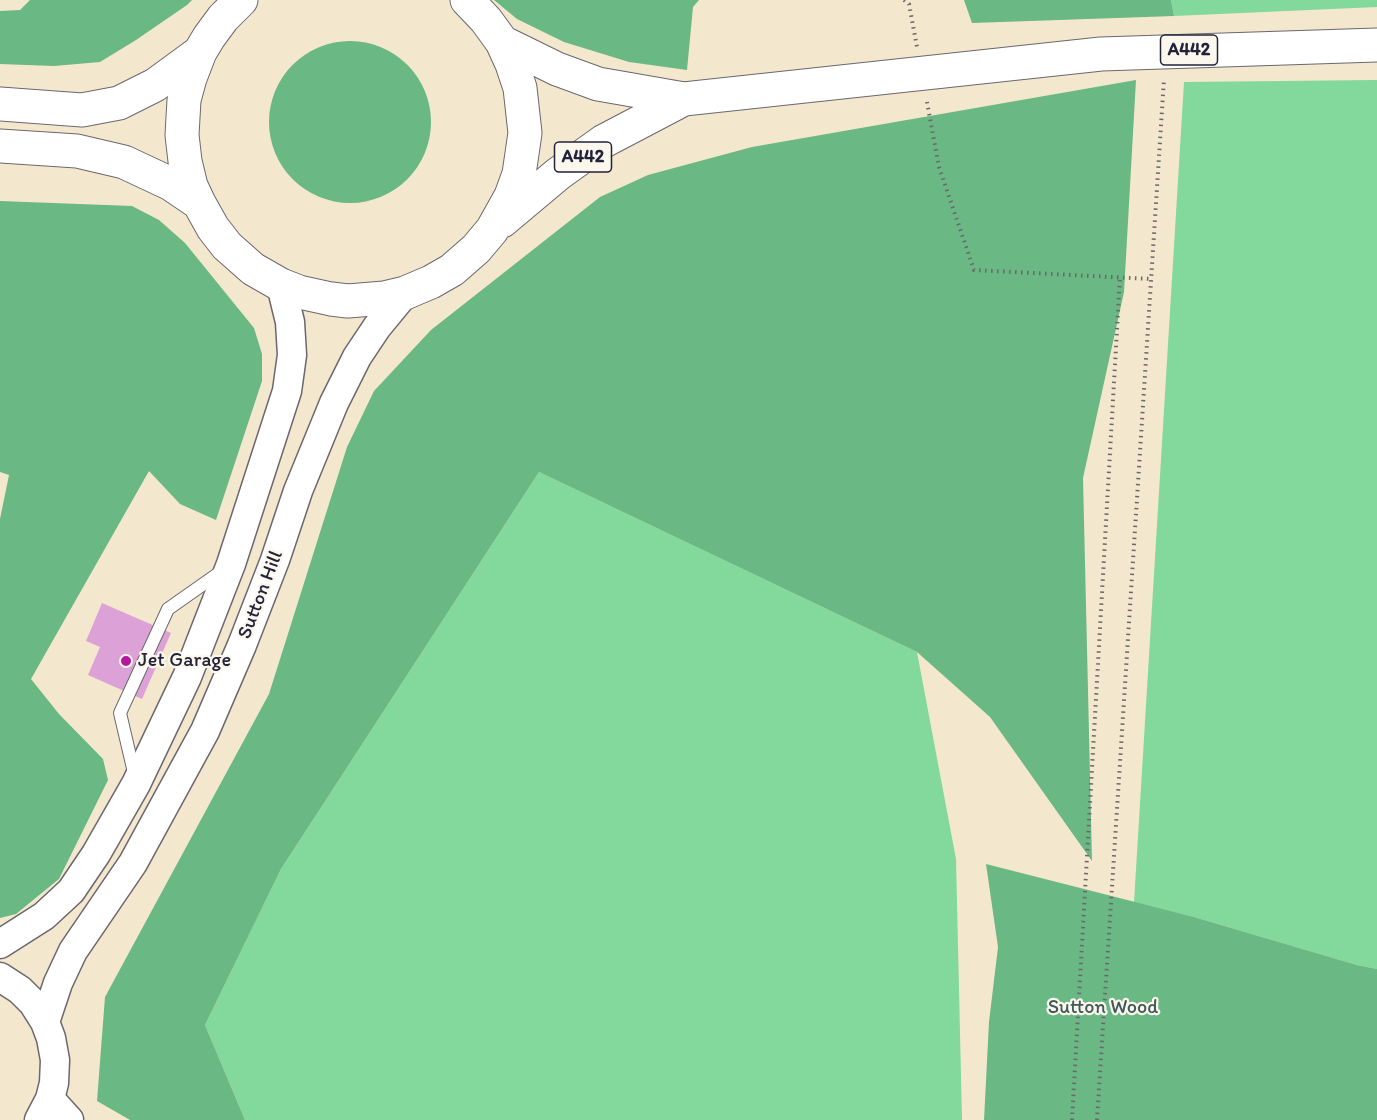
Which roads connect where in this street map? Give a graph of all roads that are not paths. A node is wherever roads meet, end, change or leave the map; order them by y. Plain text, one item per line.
1 (241, 0) edge
2 (467, 0) edge
3 (502, 42) junction
4 (1377, 45) edge
5 (200, 52) junction
6 (684, 99) junction
7 (0, 104) edge
8 (0, 146) edge
9 (199, 203) junction
10 (492, 230) junction
11 (281, 285) junction
12 (405, 293) junction
13 (231, 564) junction
14 (136, 784) junction
15 (0, 944) edge
16 (0, 977) edge
17 (45, 1022) junction
18 (45, 1110) edge
19 (69, 1120) edge

1 - 5 highway
2 - 3 highway
3 - 6 highway, A442
3 - 10 highway
4 - 6 highway, A442
5 - 7 highway
5 - 9 highway
6 - 10 highway, A442
8 - 9 highway
9 - 11 highway
10 - 12 highway
11 - 12 highway
11 - 13 street, Sutton Hill
12 - 17 street, Sutton Hill
13 - 14 street, Sutton Hill
13 - 14 lane
14 - 15 street, Sutton Hill
16 - 17 street
17 - 18 street
18 - 19 street

